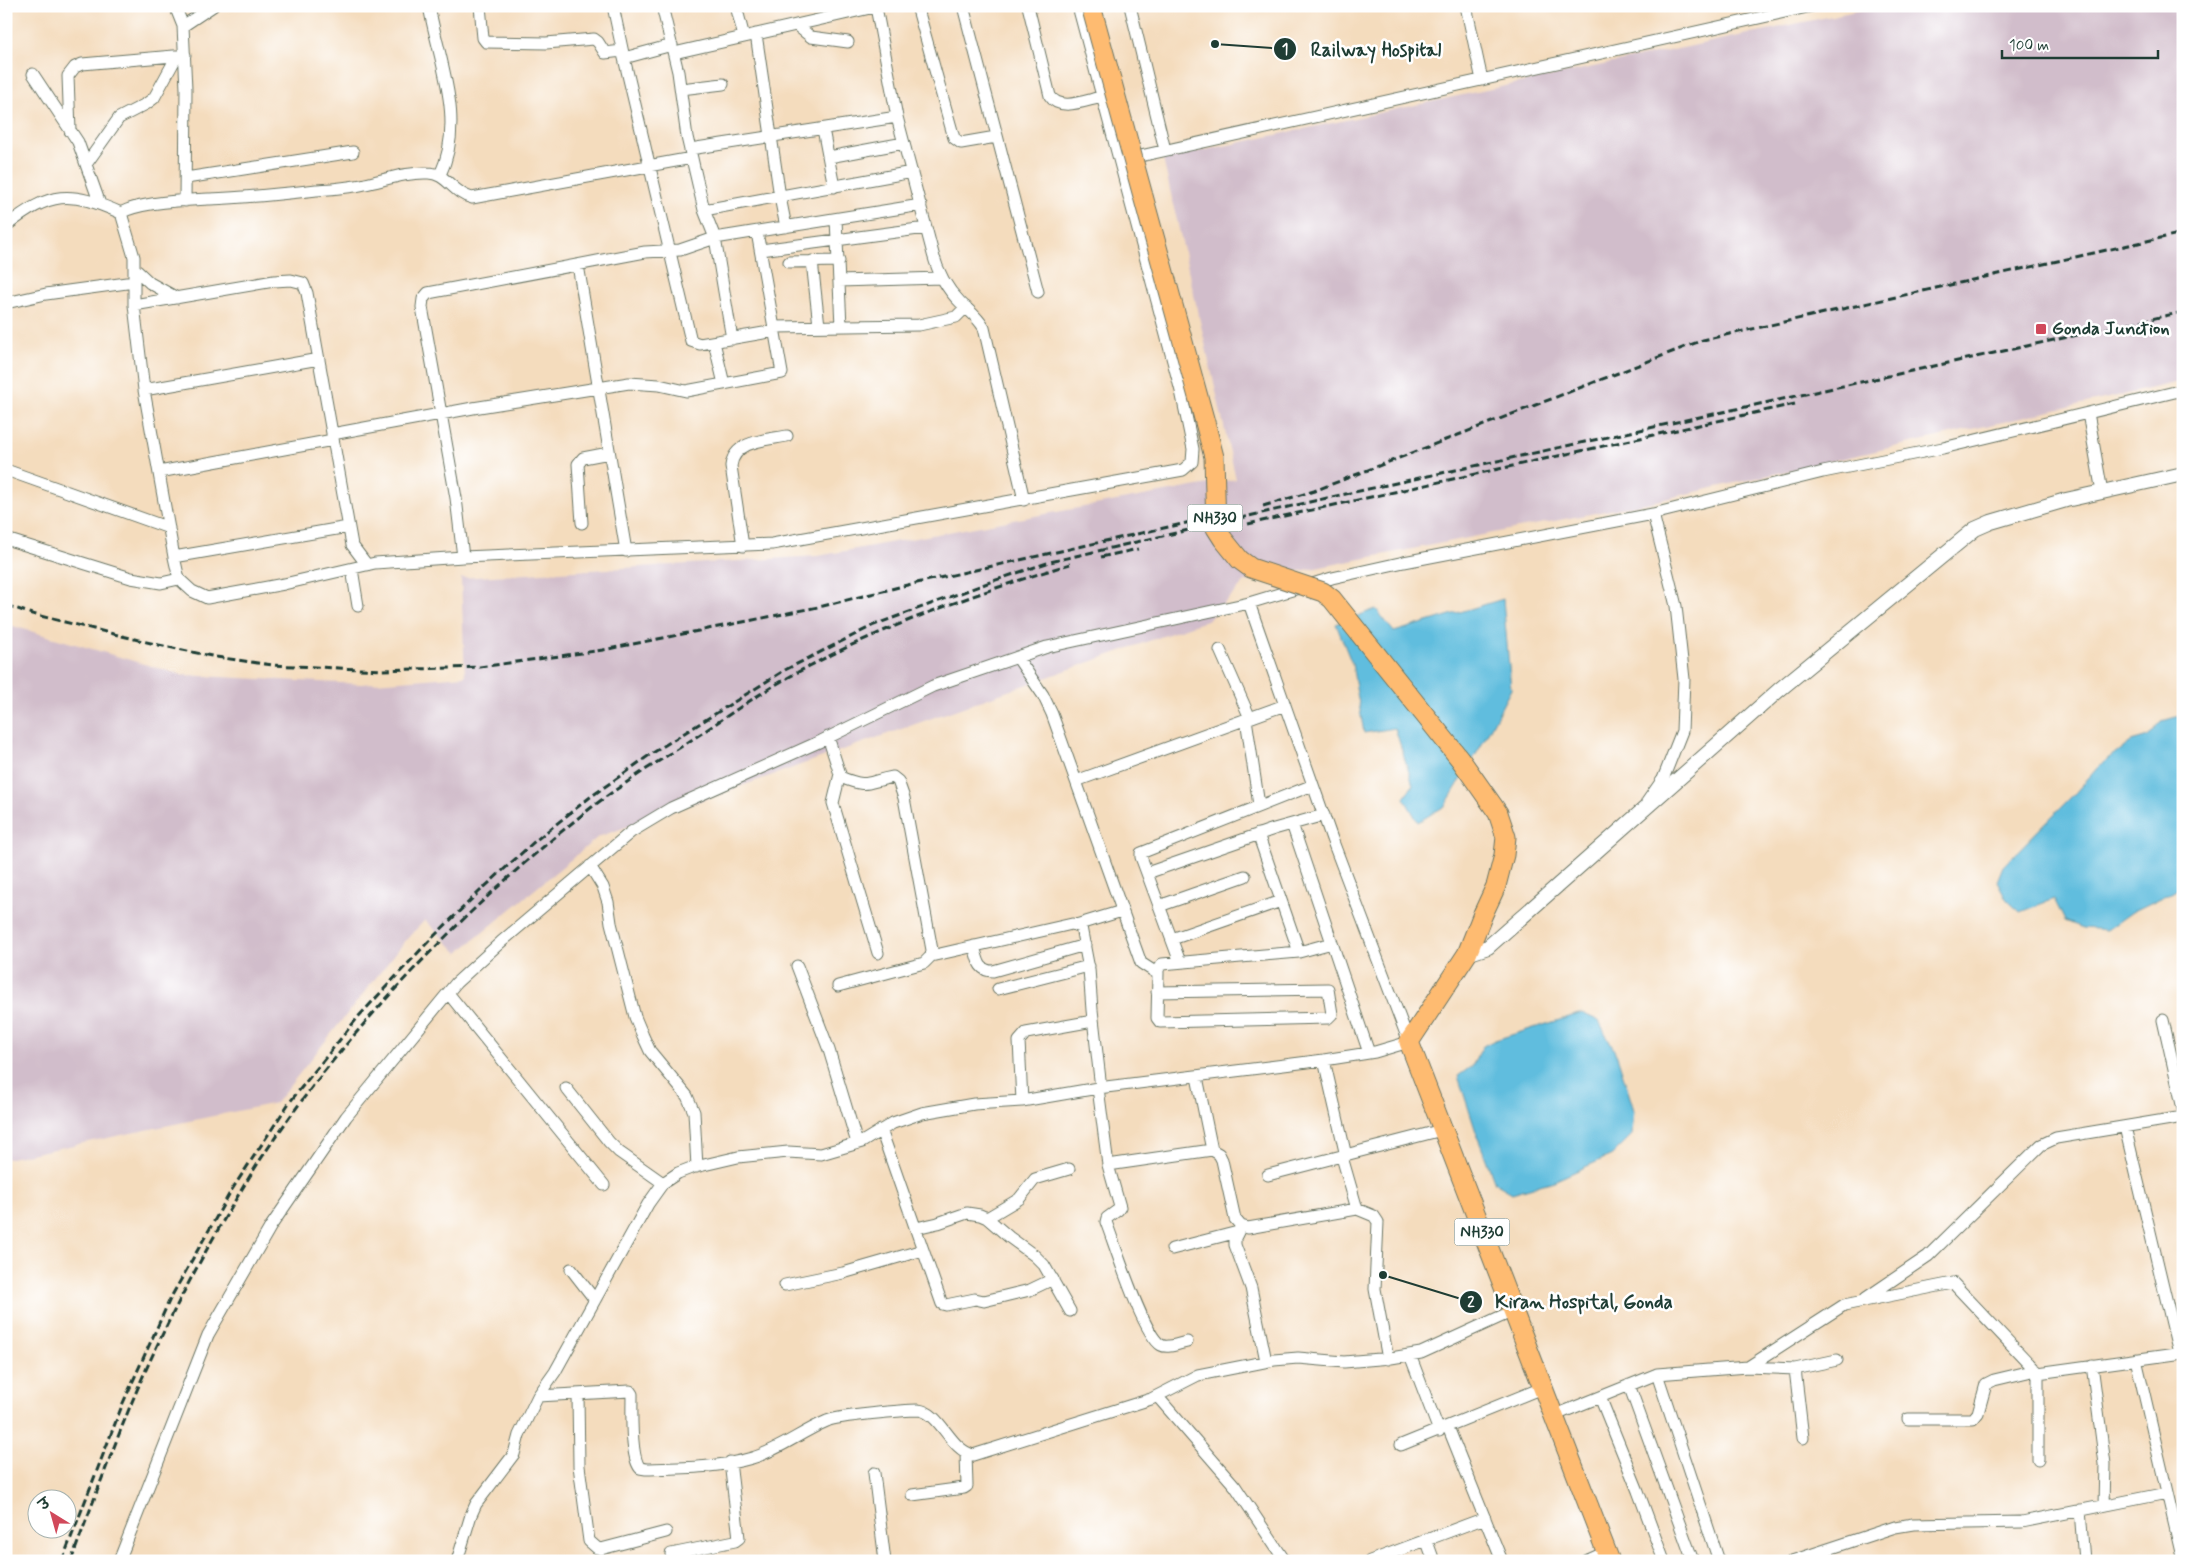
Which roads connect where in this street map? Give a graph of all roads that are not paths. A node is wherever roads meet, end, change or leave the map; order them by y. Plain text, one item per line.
1 (175, 6) edge
2 (214, 6) edge
3 (429, 6) edge
4 (480, 6) edge
5 (613, 6) edge
6 (662, 6) edge
7 (736, 6) edge
8 (917, 6) edge
9 (963, 6) edge
10 (1028, 6) edge
11 (1078, 6) edge
12 (1091, 6) edge
13 (1130, 6) edge
14 (1466, 6) edge
15 (1812, 6) edge
16 (877, 7) edge
17 (834, 11) edge
18 (796, 25) junction
19 (183, 26) junction
20 (756, 34) junction
21 (744, 37) junction
22 (848, 42) dead end
23 (673, 49) junction
24 (623, 55) junction
25 (181, 56) junction
26 (33, 74) dead end
27 (1482, 80) junction
28 (723, 84) dead end
29 (681, 89) junction
30 (1102, 97) junction
31 (897, 118) junction
32 (823, 129) junction
33 (70, 131) junction
34 (771, 137) junction
35 (996, 137) junction
36 (904, 143) junction
37 (1165, 150) junction
38 (353, 152) dead end
39 (691, 153) junction
40 (829, 157) junction
41 (1118, 161) junction
42 (87, 163) junction
43 (649, 166) junction
44 (912, 172) junction
45 (440, 175) junction
46 (186, 178) junction
47 (834, 187) junction
48 (780, 197) junction
49 (185, 201) junction
50 (100, 204) junction
51 (921, 205) junction
52 (704, 210) junction
53 (121, 213) junction
54 (836, 219) junction
55 (6, 226) edge
56 (786, 227) junction
57 (926, 228) junction
58 (757, 232) junction
59 (716, 238) junction
60 (837, 241) junction
61 (670, 250) junction
62 (761, 250) junction
63 (812, 261) junction
64 (839, 261) junction
65 (789, 262) dead end
66 (578, 264) junction
67 (134, 268) junction
68 (941, 278) junction
69 (839, 281) junction
70 (134, 282) junction
71 (1038, 292) dead end
72 (177, 298) junction
73 (6, 303) edge
74 (134, 305) junction
75 (966, 307) junction
76 (819, 326) junction
77 (841, 326) junction
78 (774, 329) junction
79 (732, 338) junction
80 (714, 342) junction
81 (319, 359) junction
82 (724, 384) junction
83 (598, 388) junction
84 (144, 390) junction
85 (2183, 390) edge
86 (2088, 413) junction
87 (441, 414) junction
88 (787, 436) dead end
89 (332, 437) junction
90 (609, 453) junction
91 (6, 470) edge
92 (159, 472) junction
93 (2183, 474) edge
94 (2102, 492) junction
95 (1024, 500) junction
96 (1653, 514) junction
97 (582, 524) dead end
98 (348, 527) junction
99 (169, 528) junction
100 (6, 539) edge
101 (743, 546) junction
102 (626, 551) junction
103 (174, 557) junction
104 (463, 557) junction
105 (367, 565) junction
106 (352, 569) junction
107 (180, 579) junction
108 (1249, 603) junction
109 (358, 606) dead end
110 (1220, 650) dead end
111 (1017, 657) junction
112 (1285, 705) junction
113 (1248, 718) junction
114 (828, 737) junction
115 (840, 777) junction
116 (1076, 781) junction
117 (1313, 786) junction
118 (1259, 806) junction
119 (1639, 814) junction
120 (1324, 816) junction
121 (1292, 824) junction
122 (1258, 834) junction
123 (590, 866) junction
124 (1147, 873) junction
125 (1246, 876) dead end
126 (1282, 901) junction
127 (1160, 906) junction
128 (1122, 910) junction
129 (1076, 925) junction
130 (1172, 939) junction
131 (1332, 943) junction
132 (1085, 945) junction
133 (974, 946) junction
134 (1299, 952) junction
135 (878, 953) dead end
136 (1467, 954) junction
137 (931, 956) junction
138 (1180, 962) junction
139 (797, 966) dead end
140 (1089, 966) junction
141 (1158, 974) junction
142 (838, 986) dead end
143 (998, 989) dead end
144 (1157, 992) junction
145 (448, 993) junction
146 (2163, 1020) dead end
147 (1093, 1021) junction
148 (1408, 1042) junction
149 (1369, 1053) junction
150 (1324, 1060) junction
151 (1197, 1077) junction
152 (566, 1088) dead end
153 (1100, 1088) junction
154 (1022, 1101) junction
155 (2183, 1109) edge
156 (2183, 1118) edge
157 (2125, 1127) junction
158 (881, 1130) junction
159 (1442, 1130) junction
160 (857, 1144) junction
161 (1212, 1150) junction
162 (1344, 1157) junction
163 (1108, 1165) junction
164 (697, 1167) junction
165 (1069, 1169) dead end
166 (1268, 1175) dead end
167 (663, 1183) junction
168 (604, 1186) dead end
169 (1356, 1209) junction
170 (987, 1218) junction
171 (916, 1228) junction
172 (1239, 1229) junction
173 (1172, 1249) dead end
174 (923, 1250) junction
175 (571, 1269) dead end
176 (1053, 1279) junction
177 (785, 1285) dead end
178 (596, 1300) junction
179 (1860, 1302) junction
180 (1070, 1311) dead end
181 (1513, 1311) junction
182 (1187, 1342) dead end
183 (2181, 1353) edge
184 (1410, 1355) junction
185 (1388, 1359) junction
186 (2136, 1359) junction
187 (1837, 1360) dead end
188 (1266, 1361) junction
189 (2092, 1365) junction
190 (1748, 1367) junction
191 (1795, 1369) junction
192 (2037, 1372) junction
193 (1656, 1374) junction
194 (1629, 1385) junction
195 (1542, 1388) junction
196 (578, 1395) junction
197 (538, 1396) junction
198 (1157, 1396) junction
199 (1600, 1397) junction
200 (1553, 1416) junction
201 (1908, 1419) dead end
202 (1443, 1429) junction
203 (1803, 1438) dead end
204 (1401, 1445) dead end
205 (966, 1453) junction
206 (2038, 1460) dead end
207 (730, 1462) junction
208 (874, 1473) dead end
209 (2167, 1493) junction
210 (912, 1495) dead end
211 (2104, 1506) junction
212 (2080, 1510) junction
213 (1485, 1518) junction
214 (666, 1532) dead end
215 (1426, 1539) junction
216 (671, 1554) dead end
217 (1608, 1557) edge
218 (119, 1561) edge
219 (457, 1561) edge
220 (885, 1561) edge
221 (1285, 1561) edge
222 (1370, 1561) edge
223 (1434, 1561) edge
224 (1502, 1561) edge
225 (1586, 1561) edge
226 (1664, 1561) edge
227 (1693, 1561) edge
228 (1719, 1561) edge
229 (1792, 1561) edge
230 (2084, 1561) edge
231 (2183, 1561) edge

1 - 19 street
2 - 19 street
3 - 45 street
4 - 24 street
5 - 24 street
6 - 23 street
7 - 21 street
8 - 35 street
9 - 35 street
10 - 30 street
11 - 30 street
12 - 136 highway, NH330, bridge
13 - 37 street
14 - 27 street
15 - 27 street
16 - 17 street
16 - 31 street
17 - 18 street
18 - 20 street
18 - 22 street
19 - 25 street
20 - 21 street
20 - 34 street
21 - 23 street
23 - 24 street
23 - 29 street
24 - 43 street
25 - 33 street
25 - 42 street
25 - 46 street
26 - 33 street
27 - 37 street
28 - 29 street
29 - 39 street
30 - 41 street
31 - 32 street
31 - 36 street
32 - 34 street
32 - 40 street
33 - 42 street
34 - 39 street
34 - 48 street
35 - 71 street
36 - 40 street
36 - 44 street
37 - 41 street
38 - 46 street
39 - 43 street
39 - 52 street
40 - 47 street
41 - 95 street
42 - 50 street
43 - 45 street
43 - 61 street
44 - 47 street
44 - 51 street
45 - 49 street
46 - 49 street
47 - 48 street
48 - 52 street
48 - 56 street
49 - 53 street
50 - 53 street
50 - 55 street
51 - 54 street
51 - 57 street
52 - 59 street
53 - 67 street
54 - 56 street
54 - 60 street
56 - 58 street
57 - 60 street
57 - 68 street
58 - 59 street
58 - 62 street
59 - 61 street
59 - 79 street
60 - 62 street
60 - 64 street
61 - 66 street
61 - 80 street
62 - 78 street
63 - 64 street
63 - 65 street
63 - 76 street
64 - 69 street
66 - 83 street
66 - 87 street
67 - 70 street
67 - 72 street
68 - 69 street
68 - 75 street
69 - 77 street
70 - 73 street
70 - 74 street
72 - 74 street
72 - 81 street
74 - 84 street
75 - 77 street
75 - 95 street
76 - 77 street
76 - 78 street
78 - 79 street
78 - 82 street
79 - 80 street
80 - 82 street
81 - 84 street
81 - 89 street
82 - 83 street
83 - 87 street
83 - 90 street
84 - 92 street
85 - 86 street
86 - 94 street
86 - 96 street
87 - 89 street
87 - 104 street
88 - 101 street
89 - 92 street
89 - 98 street
90 - 97 street
90 - 102 street
91 - 99 street
92 - 99 street
93 - 94 street
94 - 119 street
95 - 101 street
96 - 108 street
96 - 119 street
98 - 103 street
98 - 105 street
99 - 103 street
100 - 107 street
101 - 102 street
102 - 104 street
103 - 107 street
104 - 105 street
105 - 106 street
106 - 107 street
106 - 109 street
108 - 111 street
108 - 112 street
110 - 113 street
111 - 114 street
111 - 116 street
112 - 113 street
112 - 117 street
113 - 116 street
113 - 118 street
114 - 115 street
114 - 123 street
115 - 135 street
115 - 137 street
116 - 128 street
117 - 118 street
117 - 120 street
118 - 124 street
119 - 136 street
120 - 121 street
120 - 148 street
121 - 122 street
121 - 131 street
122 - 124 street
122 - 126 street
123 - 145 street
123 - 164 street
124 - 127 street
125 - 127 street
126 - 130 street
126 - 134 street
127 - 130 street
128 - 129 street
128 - 141 street
129 - 132 street
129 - 133 street
130 - 138 street
131 - 134 street
131 - 149 street
132 - 133 street
132 - 140 street
133 - 137 street
134 - 138 street
136 - 148 highway, NH330
137 - 142 street
138 - 141 street
139 - 160 street
140 - 143 street
140 - 147 street
141 - 144 street
144 - 144 street
145 - 168 street
145 - 218 street
146 - 155 street
147 - 153 street
147 - 154 street
148 - 149 street
148 - 159 highway, NH330
149 - 150 street
150 - 151 street
150 - 162 street
151 - 153 street
151 - 161 street
152 - 167 street
153 - 154 street
153 - 163 street
154 - 158 street
156 - 157 street
157 - 179 street
157 - 183 street
158 - 160 street
158 - 171 street
159 - 162 street
159 - 181 highway, NH330
160 - 164 street
161 - 163 street
161 - 172 street
162 - 166 street
162 - 169 street
163 - 182 street
164 - 167 street
165 - 170 street
167 - 178 street
169 - 172 street
169 - 185 street
170 - 171 street
170 - 176 street
171 - 174 street
172 - 173 street
172 - 188 street
174 - 176 street
174 - 177 street
175 - 178 street
176 - 180 street
178 - 197 street
179 - 190 street
179 - 192 street
181 - 184 street
181 - 195 highway, NH330
183 - 186 street
184 - 185 street
184 - 202 street
185 - 188 street
186 - 189 street
186 - 209 street
187 - 191 street
188 - 198 street
189 - 192 street
189 - 211 street
190 - 191 street
190 - 193 street
191 - 203 street
192 - 201 street
192 - 206 street
193 - 194 street
193 - 228 street
194 - 199 street
194 - 227 street
195 - 200 highway, NH330
195 - 202 street
196 - 197 street
196 - 207 street
196 - 214 street
197 - 219 street
198 - 205 street
198 - 221 street
199 - 200 street
199 - 226 street
200 - 217 highway, NH330
202 - 204 street
202 - 213 street
205 - 207 street
205 - 210 street
207 - 216 street
208 - 220 street
209 - 211 street
209 - 231 street
211 - 212 street
212 - 229 street
212 - 230 street
213 - 215 street
213 - 224 street
215 - 222 street
215 - 223 street
217 - 225 street

